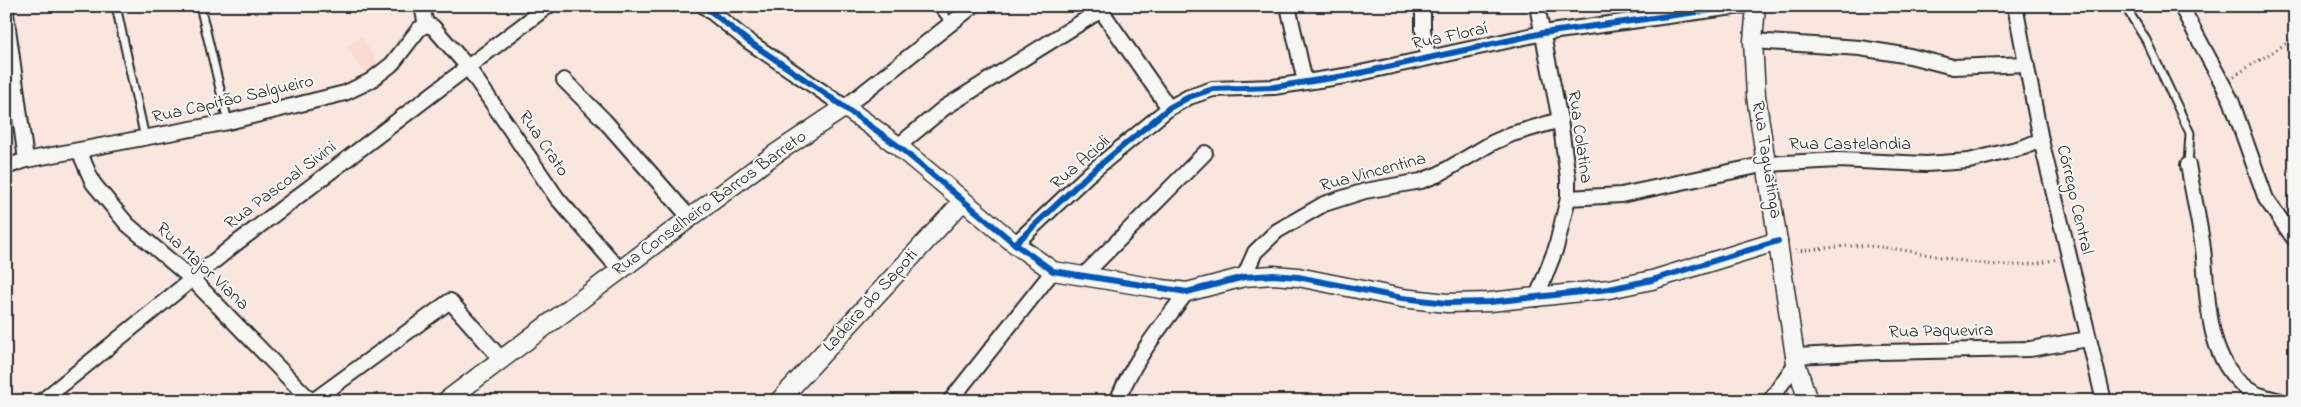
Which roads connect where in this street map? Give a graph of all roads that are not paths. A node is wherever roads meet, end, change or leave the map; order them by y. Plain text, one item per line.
1 (116, 6) edge
2 (200, 6) edge
3 (422, 6) edge
4 (548, 6) edge
5 (704, 6) edge
6 (937, 6) edge
7 (973, 6) edge
8 (1288, 6) edge
9 (1423, 6) edge
10 (1537, 6) edge
11 (1741, 6) edge
12 (1756, 6) edge
13 (2015, 6) edge
14 (2125, 6) edge
15 (2180, 6) edge
16 (1099, 8) edge
17 (6, 14) edge
18 (952, 23) junction
19 (426, 26) junction
20 (1543, 33) junction
21 (1753, 40) junction
22 (1428, 57) junction
23 (2027, 64) junction
24 (467, 66) junction
25 (564, 80) dead end
26 (1305, 82) junction
27 (844, 107) junction
28 (1169, 108) junction
29 (1560, 120) junction
30 (228, 122) junction
31 (145, 138) junction
32 (2041, 140) junction
33 (898, 146) junction
34 (79, 151) junction
35 (1205, 152) dead end
36 (26, 160) junction
37 (1767, 164) junction
38 (2188, 165) joint
39 (6, 166) edge
40 (1568, 198) junction
41 (963, 200) junction
42 (690, 218) junction
43 (2295, 240) edge
44 (1015, 244) junction
45 (1779, 247) junction
46 (620, 270) junction
47 (1053, 270) junction
48 (1083, 276) junction
49 (1244, 277) junction
50 (193, 280) junction
51 (1187, 292) junction
52 (1536, 299) junction
53 (2088, 339) junction
54 (502, 360) junction
55 (1795, 360) junction
56 (42, 401) edge
57 (312, 401) edge
58 (446, 401) edge
59 (779, 401) edge
60 (950, 401) edge
61 (1117, 401) edge
62 (1770, 401) edge
63 (1808, 401) edge
64 (2104, 401) edge
65 (2281, 401) edge

1 - 31 lane
2 - 30 lane
3 - 19 street
4 - 24 street, Rua Pascoal Sivini
5 - 27 street
6 - 18 lane
7 - 18 street, Rua Conselheiro Barros Barreto
8 - 26 street
9 - 22 street
10 - 20 street, Rua Colatina
11 - 20 street, Rua Floraí
12 - 21 street, Rua Taguatinga
13 - 23 street, Córrego Central
14 - 38 lane
15 - 43 street
16 - 28 street
16 - 33 street
17 - 36 street
18 - 27 street, Rua Conselheiro Barros Barreto
19 - 24 street, Rua Crato
19 - 30 street, Rua Capitão Salgueiro
20 - 22 street, Rua Floraí
20 - 29 street, Rua Colatina
21 - 23 street
21 - 37 street, Rua Taguatinga
22 - 26 street, Rua Floraí
23 - 32 street, Córrego Central
24 - 46 street, Rua Crato
24 - 50 street, Rua Pascoal Sivini
25 - 42 street
26 - 28 street, Rua Floraí
27 - 33 street
27 - 42 street, Rua Conselheiro Barros Barreto
28 - 44 street, Rua Acioli
29 - 40 street, Rua Colatina
29 - 49 street, Rua Vincentina
30 - 31 street, Rua Capitão Salgueiro
31 - 34 street, Rua Capitão Salgueiro
32 - 37 street, Rua Castelandia
32 - 53 street, Córrego Central
33 - 41 street
34 - 36 street, Rua Capitão Salgueiro
34 - 50 street, Rua Major Viana
35 - 48 street
36 - 39 street, Rua Capitão Salgueiro
37 - 40 street, Rua Castelandia
37 - 45 street, Rua Taguatinga
38 - 65 street
40 - 52 street, Rua Colatina
41 - 44 street
41 - 59 street, Ladeira do Sapoti
42 - 46 street, Rua Conselheiro Barros Barreto
44 - 47 street
45 - 52 street
45 - 55 street, Rua Taguatinga
46 - 54 street, Rua Conselheiro Barros Barreto
47 - 48 street
47 - 60 street
48 - 51 street
49 - 51 street
49 - 52 street
50 - 56 street, Rua Pascoal Sivini
50 - 57 street, Rua Major Viana
51 - 61 street
53 - 55 street, Rua Paquevira
53 - 64 street, Córrego Central
54 - 57 street
54 - 58 street, Rua Conselheiro Barros Barreto
55 - 62 street
55 - 63 street, Rua Taguatinga

